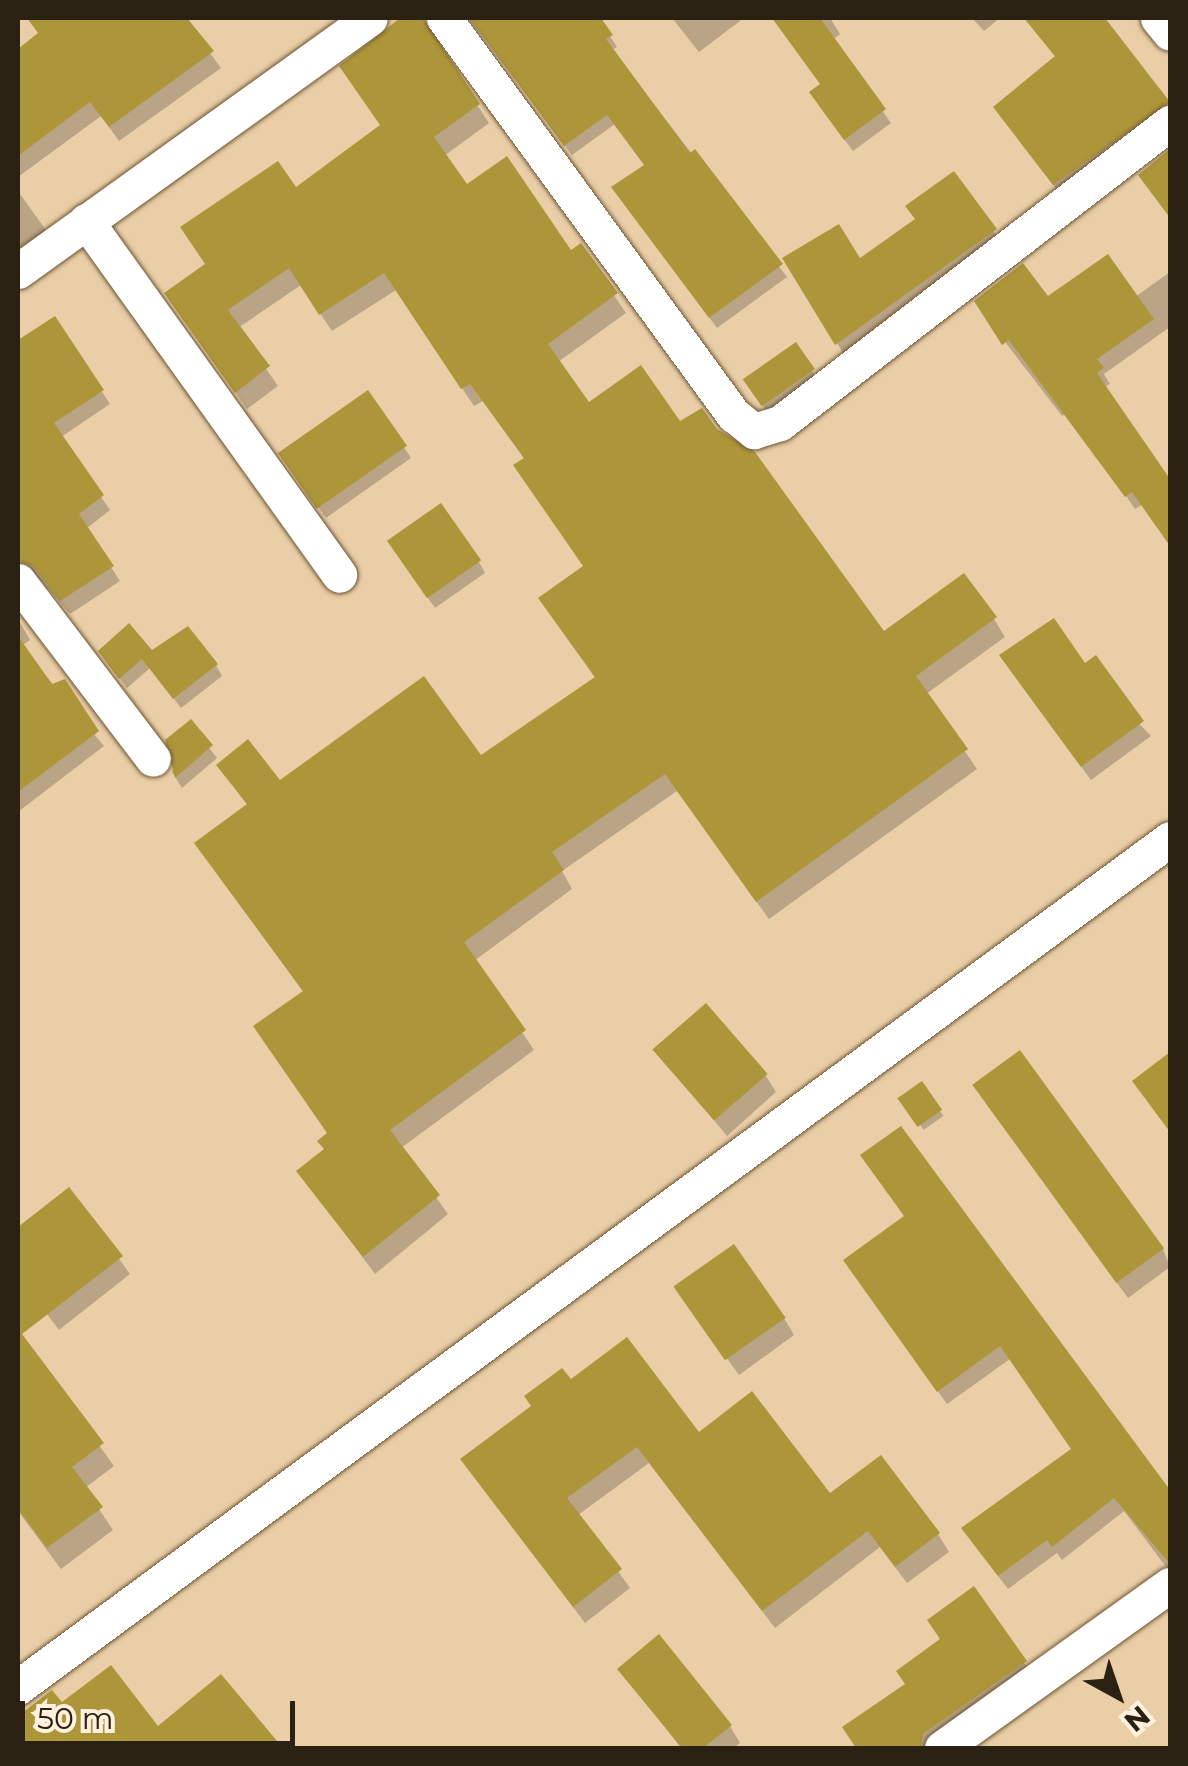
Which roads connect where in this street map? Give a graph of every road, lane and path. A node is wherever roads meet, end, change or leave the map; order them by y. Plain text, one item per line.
1 (370, 18) edge
2 (444, 18) edge
3 (1158, 18) edge
4 (1170, 33) edge
5 (1170, 123) edge
6 (86, 221) junction
7 (18, 271) edge
8 (339, 575) dead end
9 (18, 581) edge
10 (153, 759) dead end
11 (1170, 839) edge
12 (1170, 1585) edge
13 (18, 1687) edge
14 (942, 1748) edge

1 - 6 street
2 - 5 street
3 - 4 street
6 - 7 street
6 - 8 street
9 - 10 street
11 - 13 street
12 - 14 street

